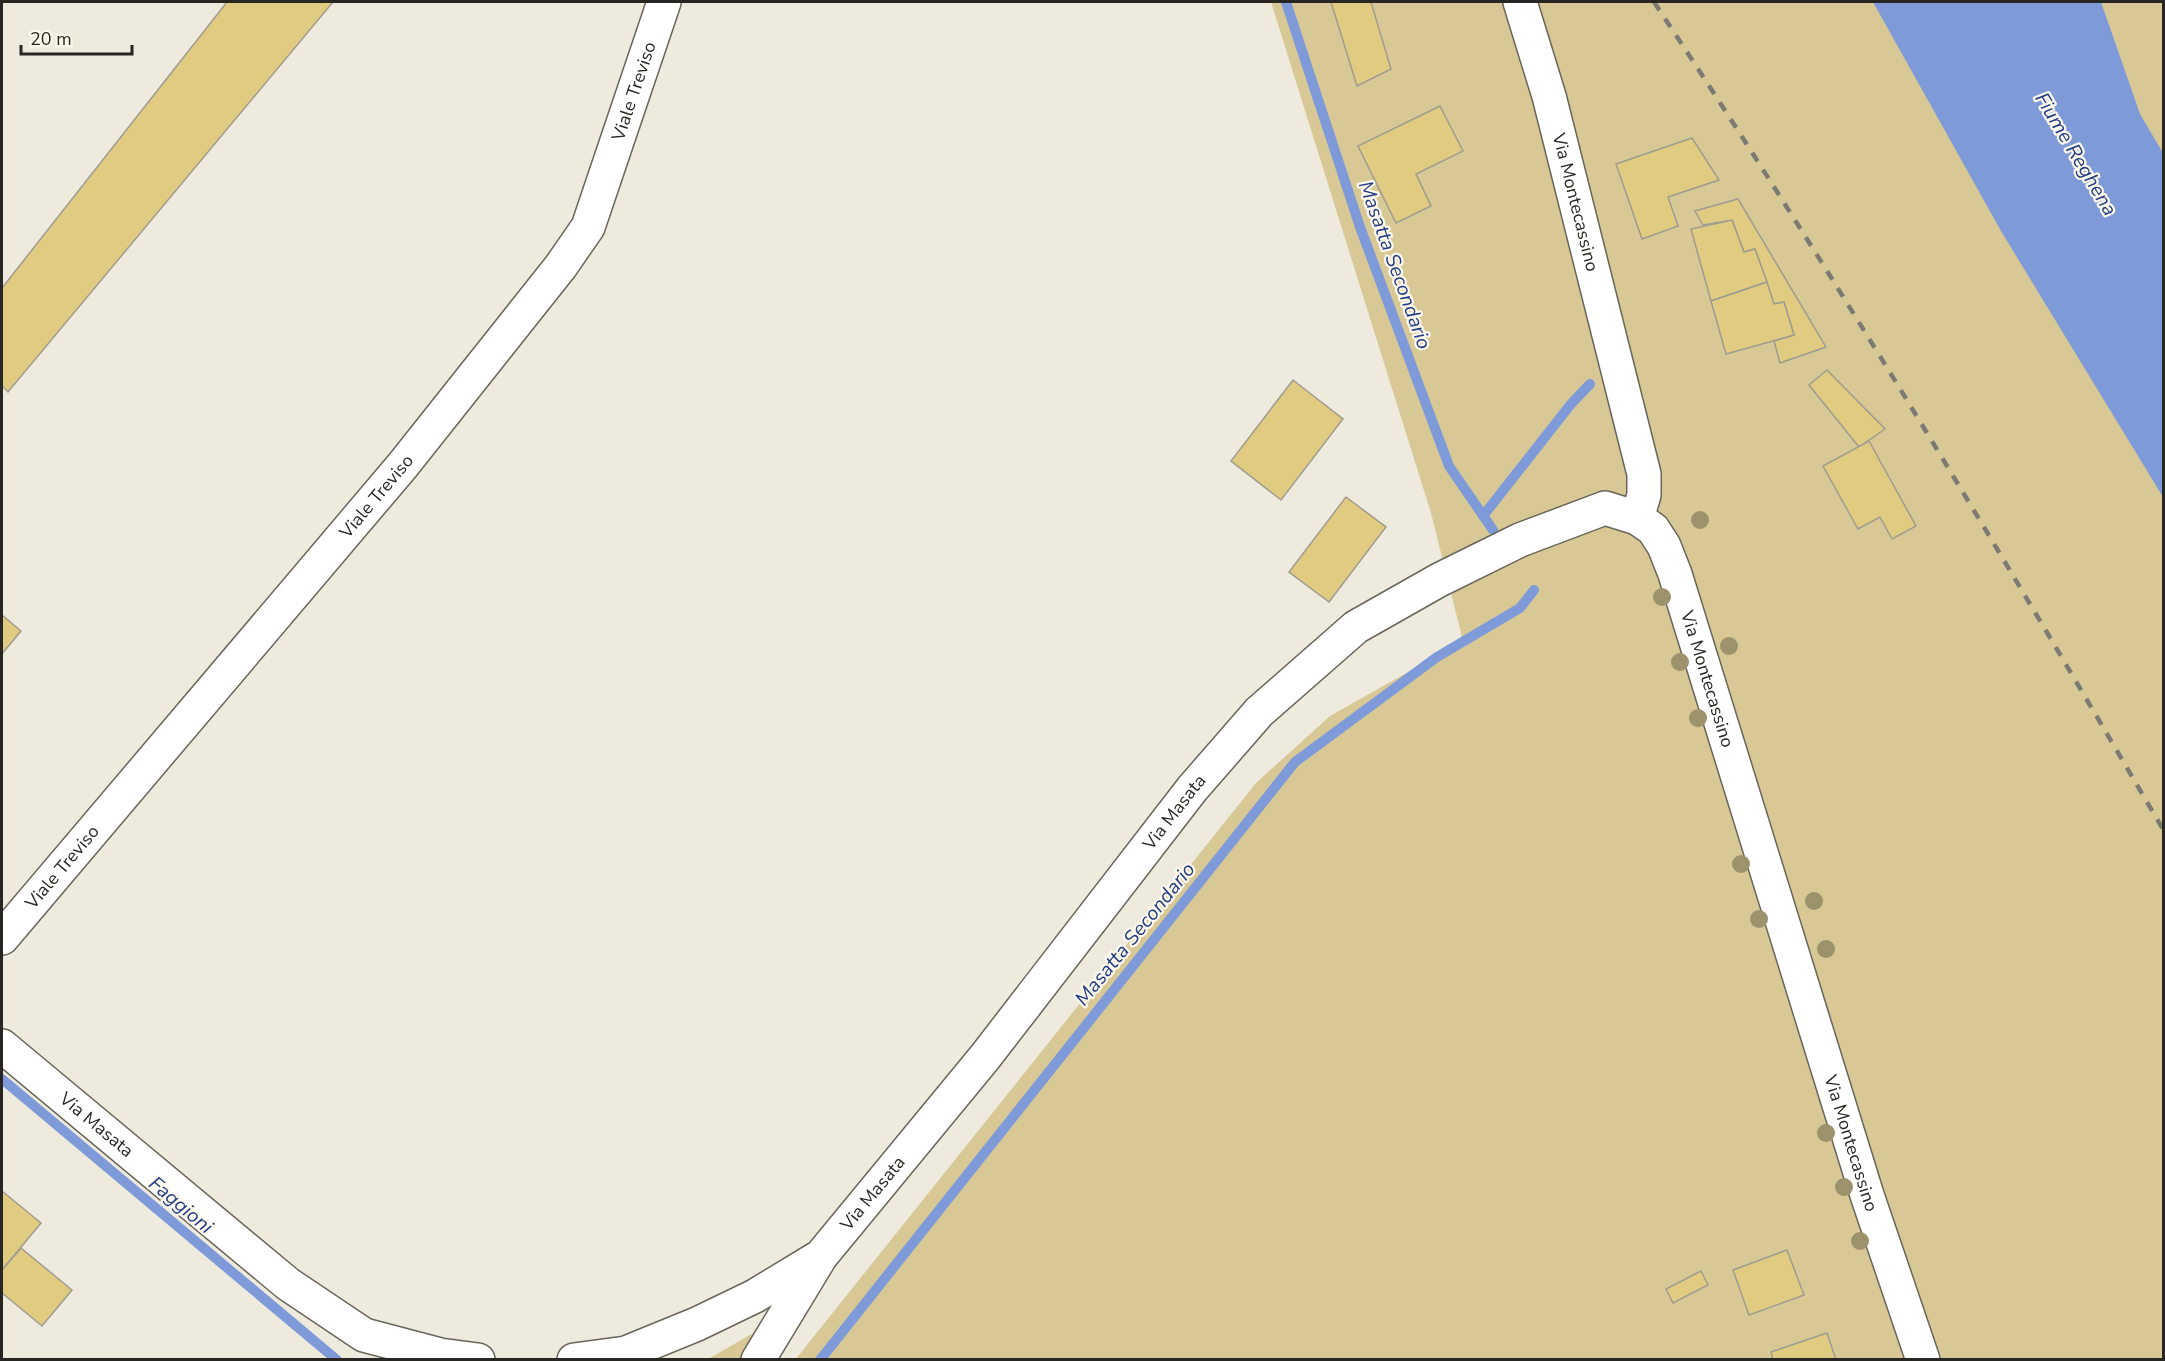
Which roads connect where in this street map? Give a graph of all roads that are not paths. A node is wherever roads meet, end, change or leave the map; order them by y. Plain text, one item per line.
1 (664, 2) edge
2 (1520, 2) edge
3 (1637, 518) junction
4 (2, 939) edge
5 (2, 1046) edge
6 (820, 1256) junction
7 (372, 1347) edge
8 (478, 1359) edge
9 (574, 1359) edge
10 (758, 1359) edge
11 (1923, 1359) edge

1 - 4 street, Viale Treviso
2 - 3 street, Via Montecassino
3 - 6 street, Via Masata
3 - 11 street, Via Montecassino
5 - 7 street, Via Masata
6 - 9 street, Via Masata
6 - 10 street, Via Masata
7 - 8 street, Via Masata

